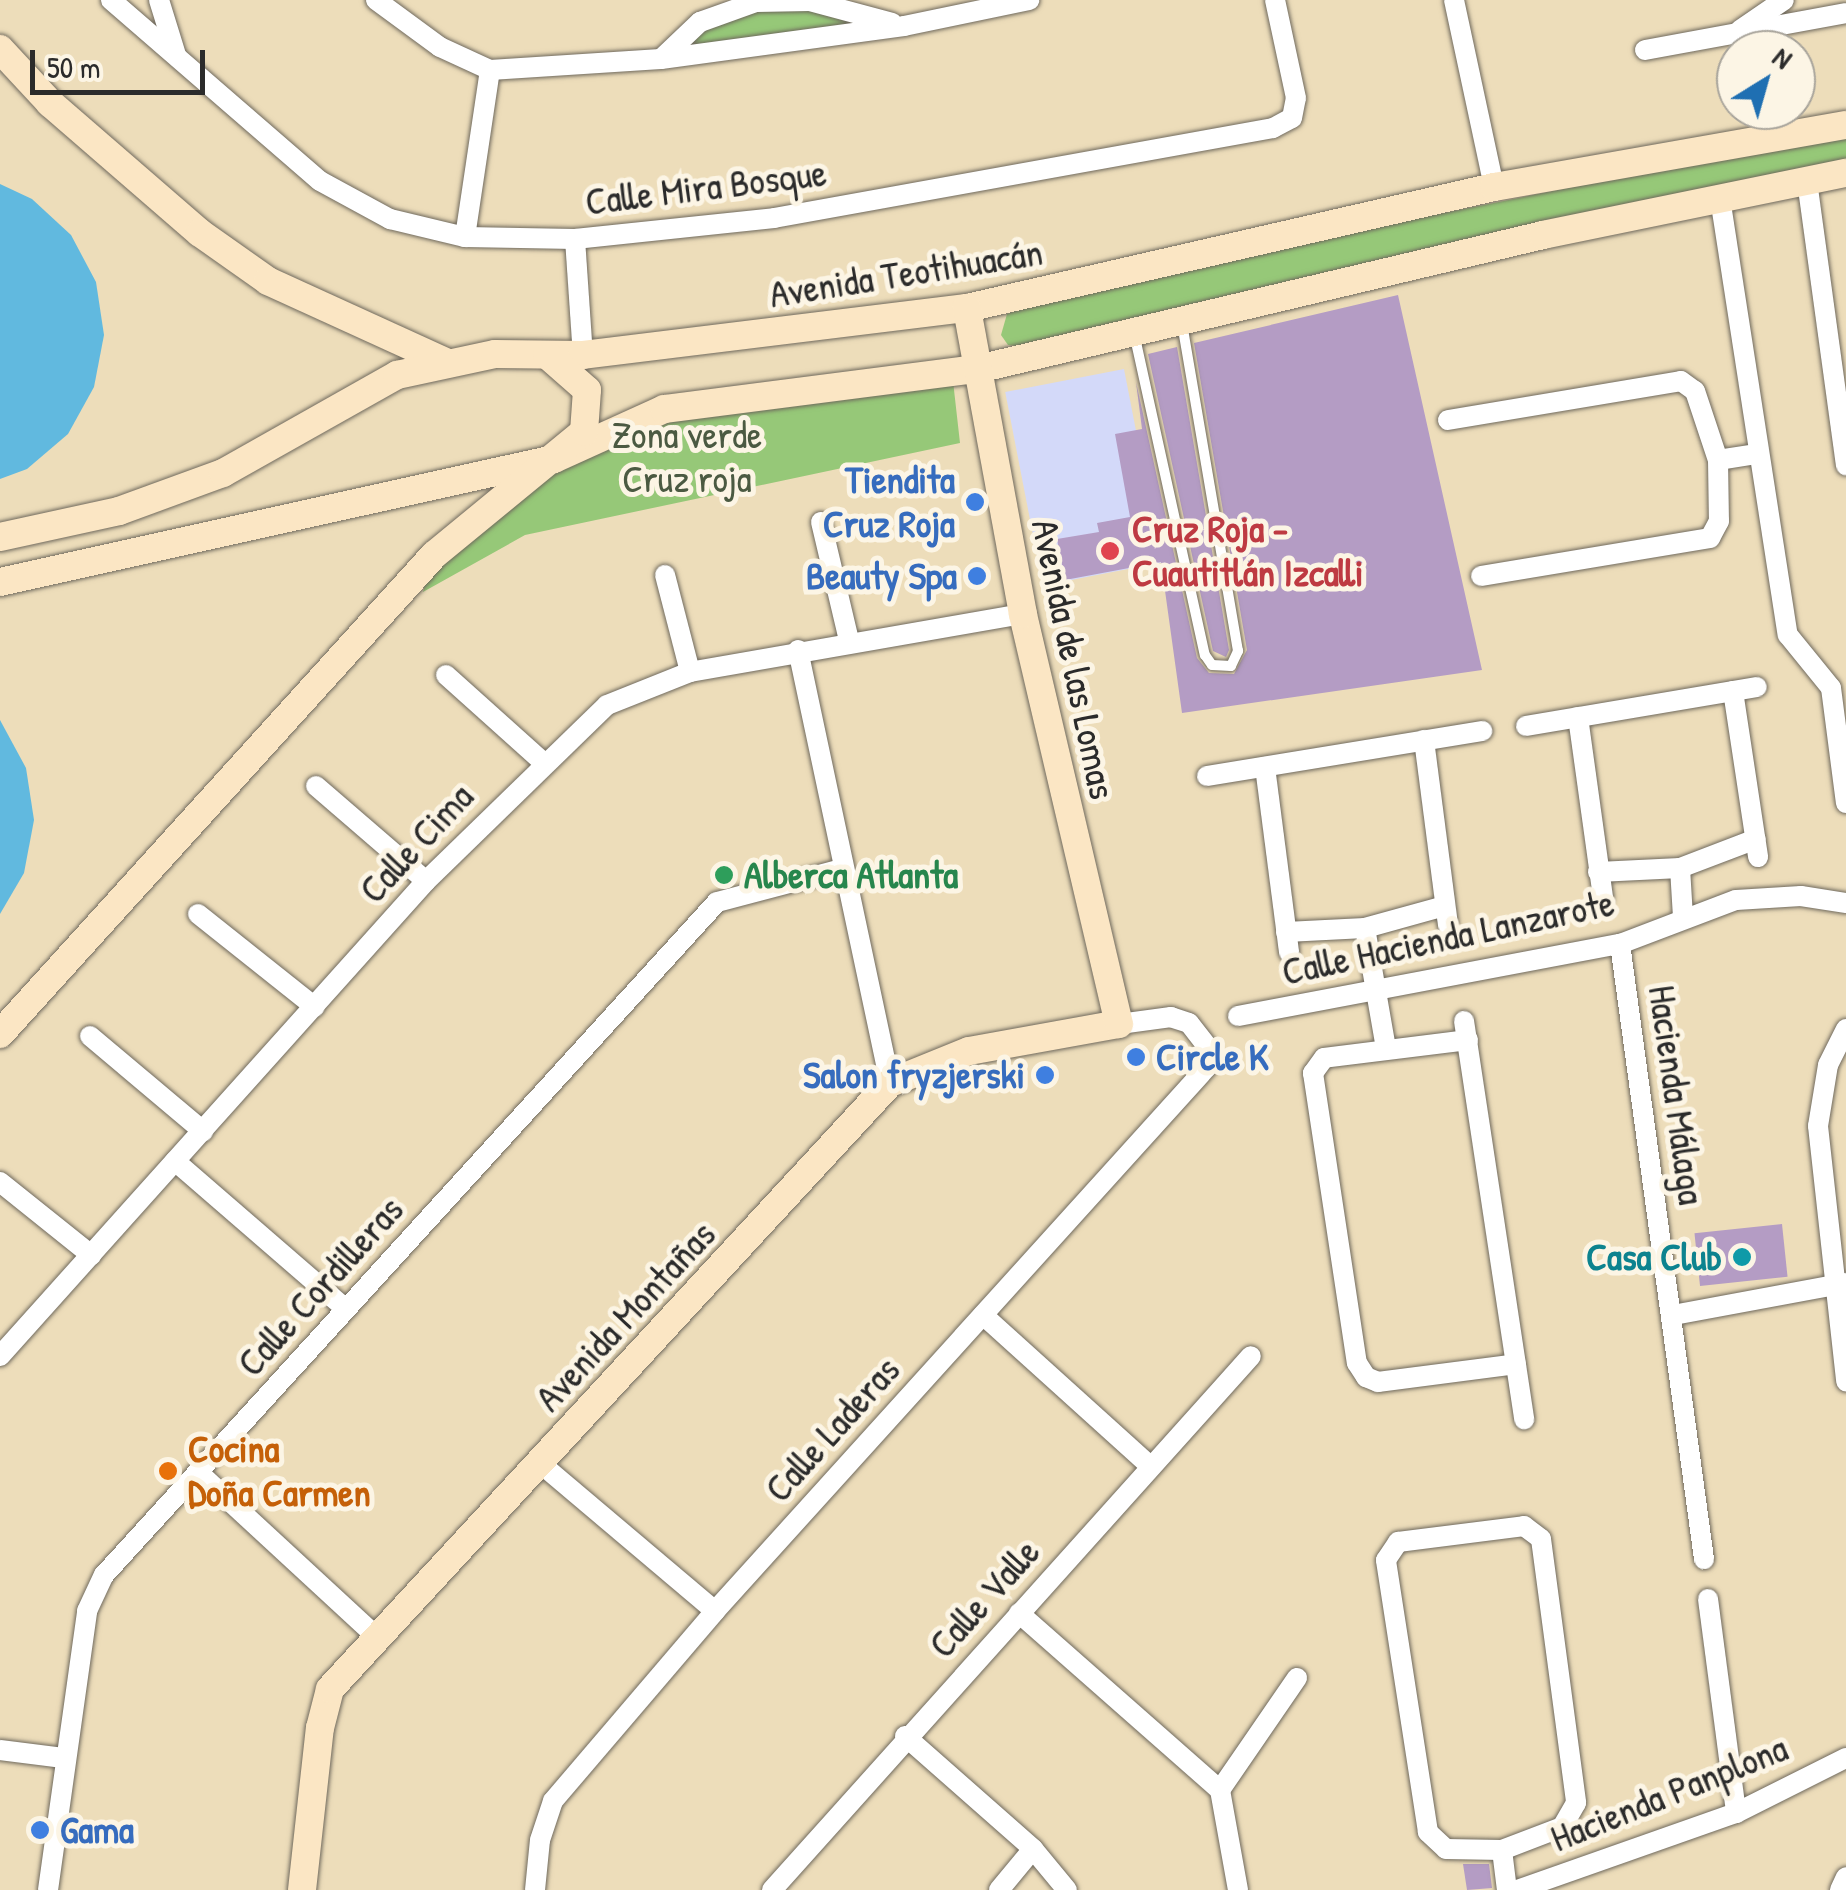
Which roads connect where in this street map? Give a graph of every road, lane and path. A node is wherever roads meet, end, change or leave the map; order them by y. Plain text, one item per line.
1 (111, 0) edge
2 (160, 0) edge
3 (376, 0) edge
4 (1030, 0) edge
5 (1275, 0) edge
6 (1454, 0) edge
7 (1784, 0) edge
8 (1846, 13) edge
9 (904, 26) junction
10 (1739, 30) edge
11 (1760, 30) edge
12 (1716, 38) edge
13 (0, 50) edge
14 (1645, 50) dead end
15 (177, 57) junction
16 (661, 59) junction
17 (490, 70) junction
18 (1846, 126) edge
19 (1846, 173) edge
20 (1807, 181) junction
21 (1494, 187) junction
22 (1720, 198) junction
23 (465, 237) junction
24 (575, 239) junction
25 (966, 308) junction
26 (1182, 320) junction
27 (1134, 332) junction
28 (547, 355) junction
29 (582, 355) junction
30 (449, 364) junction
31 (978, 369) junction
32 (1448, 420) dead end
33 (1756, 454) junction
34 (554, 459) junction
35 (1718, 460) junction
36 (1846, 465) edge
37 (821, 522) dead end
38 (0, 537) edge
39 (665, 576) dead end
40 (1480, 576) dead end
41 (0, 582) edge
42 (1022, 614) junction
43 (849, 640) junction
44 (798, 650) junction
45 (690, 672) junction
46 (446, 675) dead end
47 (1757, 687) dead end
48 (1733, 691) junction
49 (1578, 717) junction
50 (1526, 726) dead end
51 (1482, 731) dead end
52 (1424, 740) junction
53 (542, 762) junction
54 (1265, 767) junction
55 (1207, 776) dead end
56 (316, 786) dead end
57 (1846, 802) edge
58 (842, 868) junction
59 (1680, 868) junction
60 (1598, 872) junction
61 (426, 881) junction
62 (1602, 898) dead end
63 (1846, 903) edge
64 (198, 914) dead end
65 (1683, 917) junction
66 (1365, 928) junction
67 (1620, 944) junction
68 (1378, 988) junction
69 (315, 1007) junction
70 (1238, 1016) dead end
71 (1119, 1024) junction
72 (1846, 1029) edge
73 (0, 1034) edge
74 (1204, 1034) joint
75 (90, 1036) dead end
76 (1386, 1048) junction
77 (890, 1083) junction
78 (204, 1131) junction
79 (175, 1161) junction
80 (0, 1182) edge
81 (91, 1256) junction
82 (1840, 1283) edge
83 (346, 1309) junction
84 (983, 1315) junction
85 (1674, 1315) junction
86 (0, 1356) edge
87 (1251, 1356) dead end
88 (1516, 1364) junction
89 (1846, 1381) edge
90 (1524, 1420) dead end
91 (540, 1464) junction
92 (1149, 1465) junction
93 (200, 1473) junction
94 (1704, 1559) dead end
95 (1708, 1599) dead end
96 (714, 1611) junction
97 (1019, 1613) junction
98 (377, 1637) junction
99 (1298, 1678) dead end
100 (905, 1736) junction
101 (0, 1750) edge
102 (63, 1758) junction
103 (1846, 1758) edge
104 (1220, 1790) junction
105 (1736, 1813) junction
106 (1033, 1849) junction
107 (1502, 1850) junction
108 (1846, 1877) edge
109 (48, 1890) edge
110 (302, 1890) edge
111 (535, 1890) edge
112 (772, 1890) edge
113 (999, 1890) edge
114 (1067, 1890) edge
115 (1238, 1890) edge
116 (1507, 1890) edge
117 (1517, 1890) edge
118 (1840, 1890) edge

1 - 15 street, Calle Mira Bosque
2 - 15 street
3 - 17 street
4 - 9 street
5 - 24 street, Calle Mira Bosque
6 - 21 street
7 - 10 street
8 - 11 street
9 - 16 street
9 - 16 street
12 - 14 street
13 - 30 main road
15 - 23 street, Calle Mira Bosque
16 - 17 street
17 - 23 street
18 - 21 main road, Avenida Teotihuacán
19 - 20 main road
20 - 22 main road
20 - 36 street
21 - 25 main road, Avenida Teotihuacán
22 - 26 main road
22 - 33 street
23 - 24 street, Calle Mira Bosque
24 - 29 street
25 - 29 main road, Avenida Teotihuacán
25 - 31 main road, Avenida de las Lomas
26 - 27 main road
26 - 27 lane
27 - 31 main road
28 - 29 main road, Avenida Teotihuacán
28 - 30 main road, Avenida Teotihuacán
28 - 34 main road
30 - 38 main road, Avenida Teotihuacán
31 - 34 main road
31 - 42 main road, Avenida de las Lomas
32 - 35 street
33 - 35 street
33 - 57 street
34 - 41 main road
34 - 73 main road
35 - 40 street
37 - 43 street
39 - 45 street
42 - 43 street, Calle Cima
42 - 71 main road, Avenida de las Lomas
43 - 44 street, Calle Cima
44 - 45 street, Calle Cima
44 - 58 street
45 - 53 street, Calle Cima
46 - 53 street
47 - 48 street
48 - 49 street
48 - 59 street
49 - 50 street
49 - 60 street
51 - 52 street
52 - 54 street
52 - 66 street
53 - 61 street, Calle Cima
54 - 55 street
54 - 66 street
56 - 61 street
58 - 77 street
58 - 83 street, Calle Cordilleras
59 - 60 street
59 - 65 street
60 - 62 street
61 - 69 street, Calle Cima
63 - 65 street, Calle Hacienda Lanzarote
64 - 69 street
65 - 67 street, Calle Hacienda Lanzarote
66 - 68 street
67 - 68 street, Calle Hacienda Lanzarote
67 - 85 street, Hacienda Málaga
68 - 70 street, Calle Hacienda Lanzarote
68 - 76 street
69 - 78 street, Calle Cima
71 - 74 street, Avenida Montañas
71 - 77 main road, Avenida Montañas
72 - 82 street
74 - 84 street, Calle Laderas
75 - 78 street
76 - 88 street
76 - 88 street
77 - 91 main road, Avenida Montañas
78 - 79 street, Calle Cima
79 - 81 street, Calle Cima
79 - 83 street
80 - 81 street
81 - 86 street, Calle Cima
82 - 85 street
82 - 89 street
83 - 93 street, Calle Cordilleras
84 - 92 street
84 - 96 street, Calle Laderas
85 - 94 street, Hacienda Málaga
87 - 92 street, Calle Valle
88 - 90 street
91 - 96 street
91 - 98 main road, Avenida Montañas
92 - 97 street, Calle Valle
93 - 98 street
93 - 102 street, Calle Cordilleras
95 - 105 street
96 - 111 street, Calle Laderas
97 - 100 street, Calle Valle
97 - 104 street
98 - 110 main road, Avenida Montañas
99 - 104 street
100 - 106 street
100 - 112 street, Calle Valle
101 - 102 street
102 - 109 street, Calle Cordilleras
103 - 105 street, Hacienda Panplona
104 - 115 street
105 - 117 street, Hacienda Panplona
106 - 113 street
106 - 114 street
107 - 107 street
107 - 116 street
108 - 118 street

